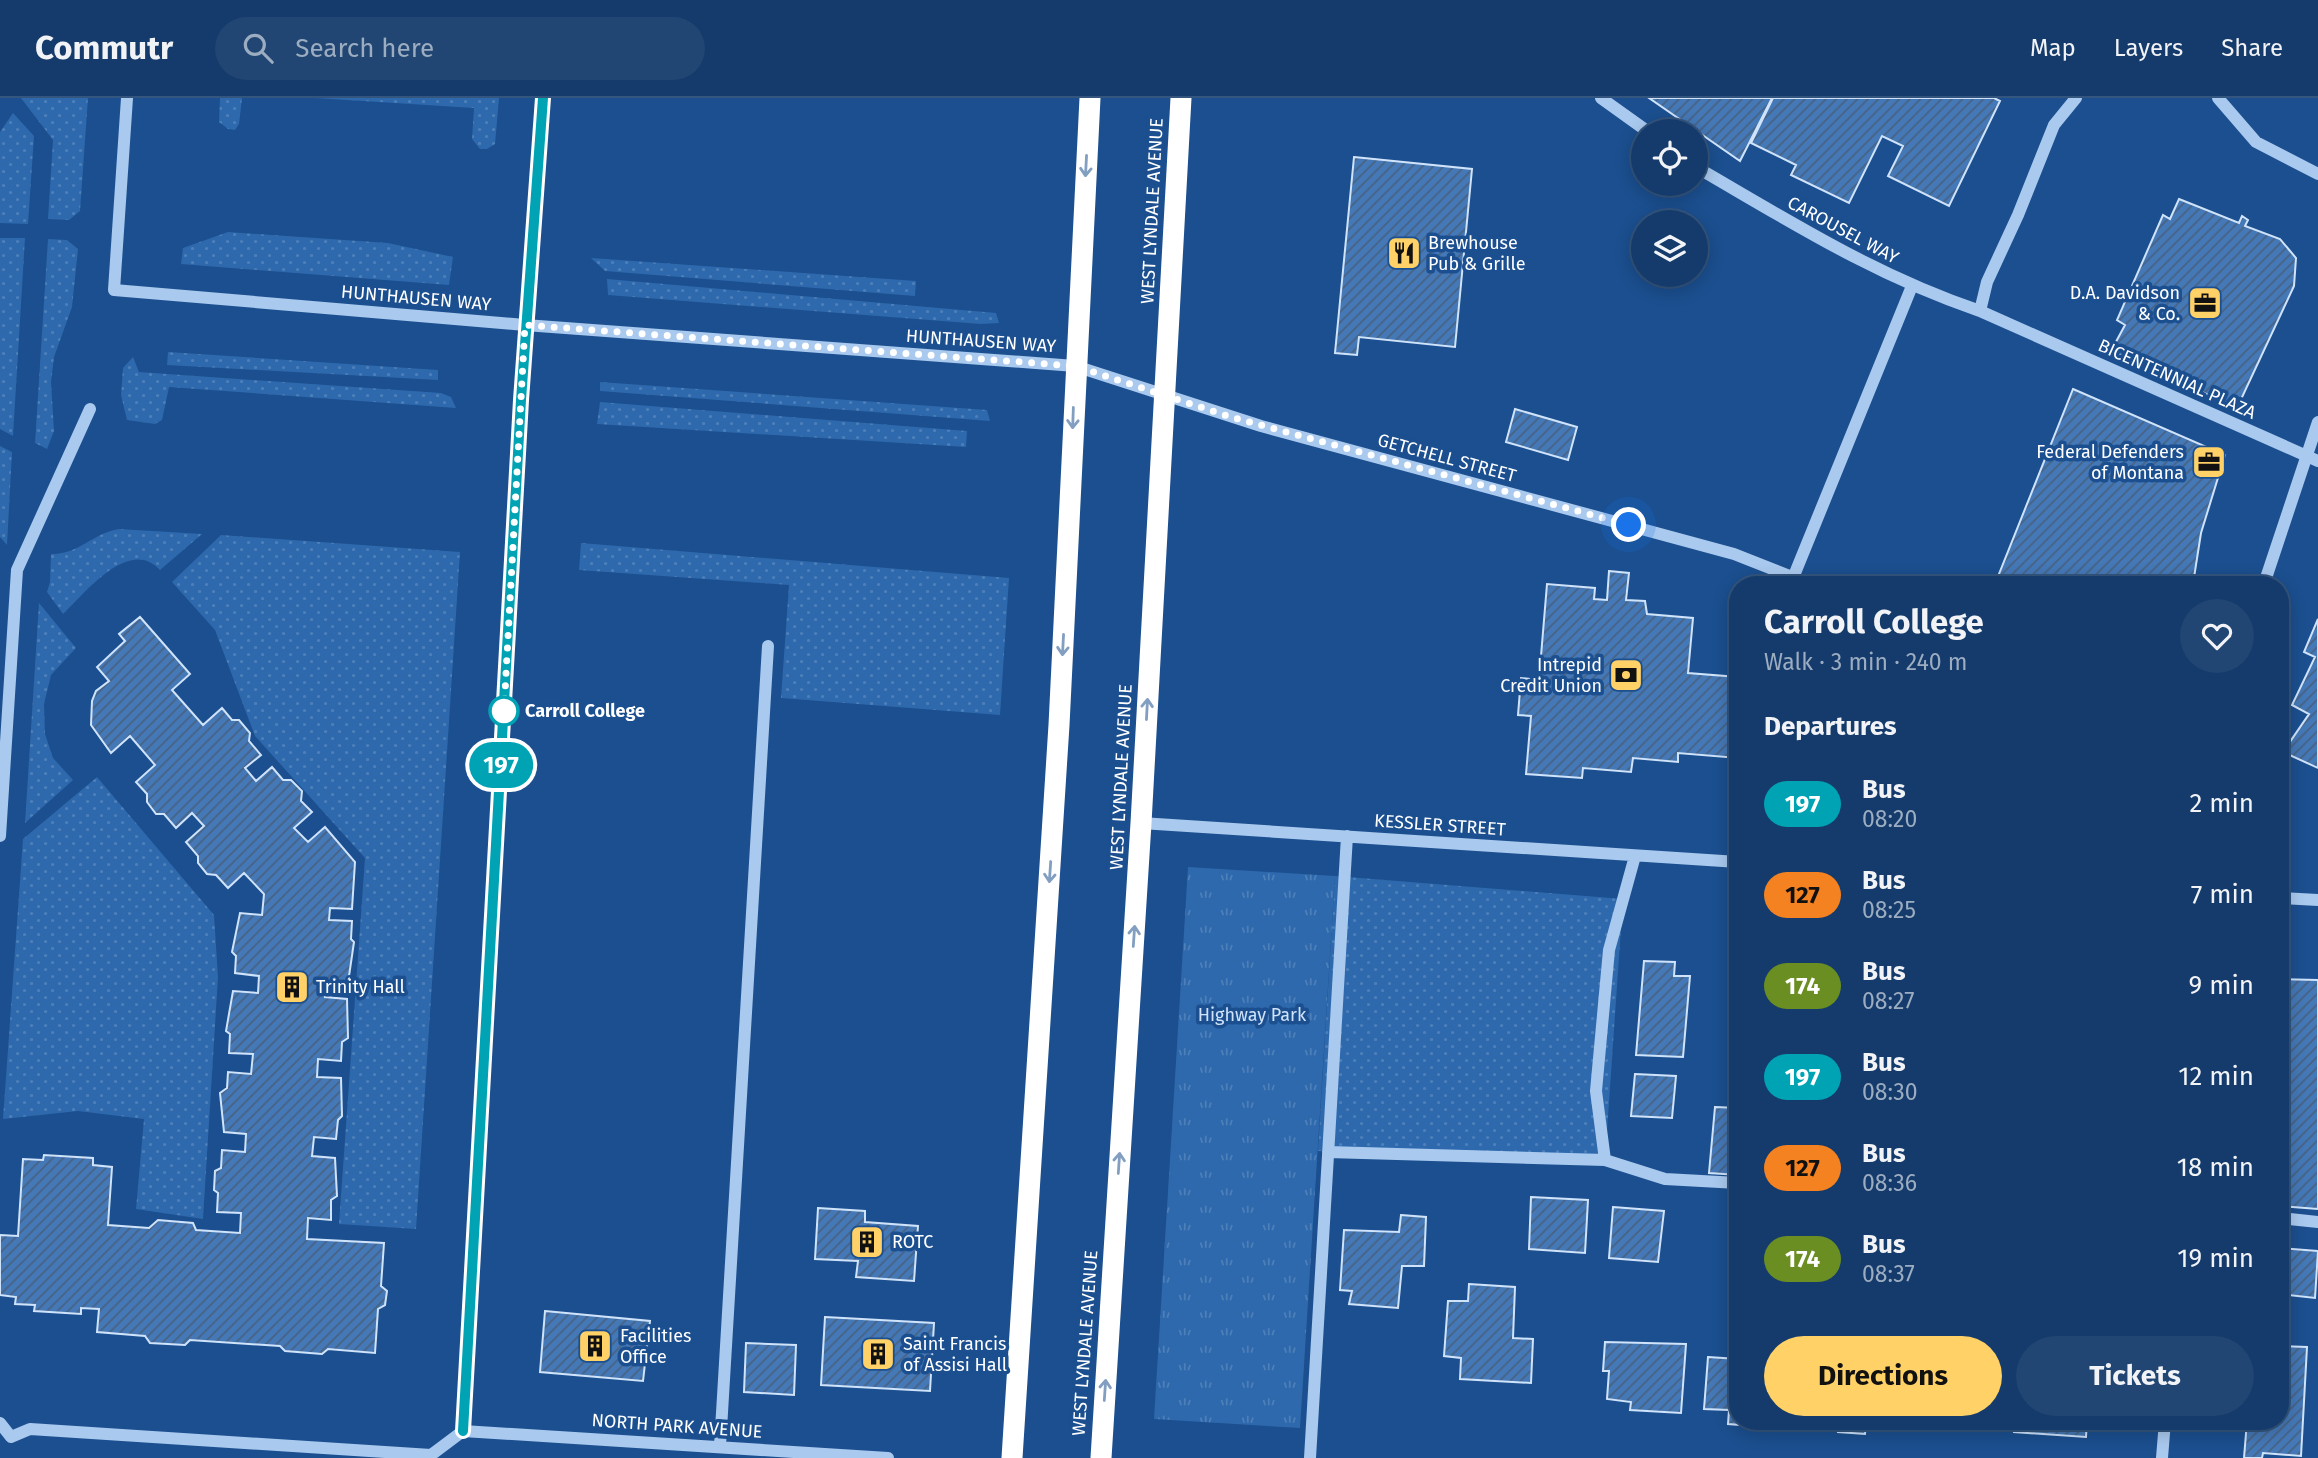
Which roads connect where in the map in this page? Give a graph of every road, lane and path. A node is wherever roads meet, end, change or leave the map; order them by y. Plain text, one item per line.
1 (127, 98) edge
2 (543, 98) edge
3 (1090, 98) edge
4 (1181, 98) edge
5 (1601, 98) edge
6 (2076, 98) edge
7 (2218, 98) edge
8 (1631, 120) edge
9 (1708, 174) edge
10 (2318, 174) edge
11 (1912, 286) junction
12 (1980, 311) junction
13 (525, 325) junction
14 (1075, 366) junction
15 (1166, 396) junction
16 (90, 409) dead end
17 (2318, 422) edge
18 (2312, 458) edge
19 (1788, 576) edge
20 (1794, 576) edge
21 (2267, 576) edge
22 (768, 646) dead end
23 (1141, 823) junction
24 (0, 836) edge
25 (1347, 836) junction
26 (1635, 856) junction
27 (1729, 861) edge
28 (2289, 898) edge
29 (2318, 900) edge
30 (1328, 1152) junction
31 (1605, 1160) junction
32 (1729, 1183) edge
33 (2289, 1219) edge
34 (2318, 1222) edge
35 (0, 1423) edge
36 (2164, 1430) edge
37 (463, 1431) junction
38 (720, 1446) junction
39 (888, 1458) edge
40 (1012, 1458) edge
41 (1101, 1458) edge
42 (1310, 1458) edge
43 (2162, 1458) edge

1 - 13 street, HUNTHAUSEN WAY
2 - 13 street
3 -> 14 highway
4 - 15 highway, WEST LYNDALE AVENUE
5 - 8 street
6 - 12 street
7 - 10 street
9 - 11 street, CAROUSEL WAY
11 - 12 street, CAROUSEL WAY
11 - 20 street
12 - 18 street, BICENTENNIAL PLAZA
13 - 14 street, HUNTHAUSEN WAY
13 - 37 street
14 - 15 street, GETCHELL STREET
14 -> 40 highway
15 - 19 street, GETCHELL STREET
23 -> 15 highway, WEST LYNDALE AVENUE
16 - 24 street
17 - 18 street
18 - 21 street
22 - 38 street
23 - 25 street, KESSLER STREET
41 -> 23 highway, WEST LYNDALE AVENUE
25 - 26 street, KESSLER STREET
25 - 30 street
26 - 27 street, KESSLER STREET
26 - 31 street
28 - 29 street
30 - 31 street
30 - 42 street
31 - 32 street
33 - 34 street
35 - 37 street
36 - 43 street
37 - 38 street, NORTH PARK AVENUE
38 - 39 street, NORTH PARK AVENUE

